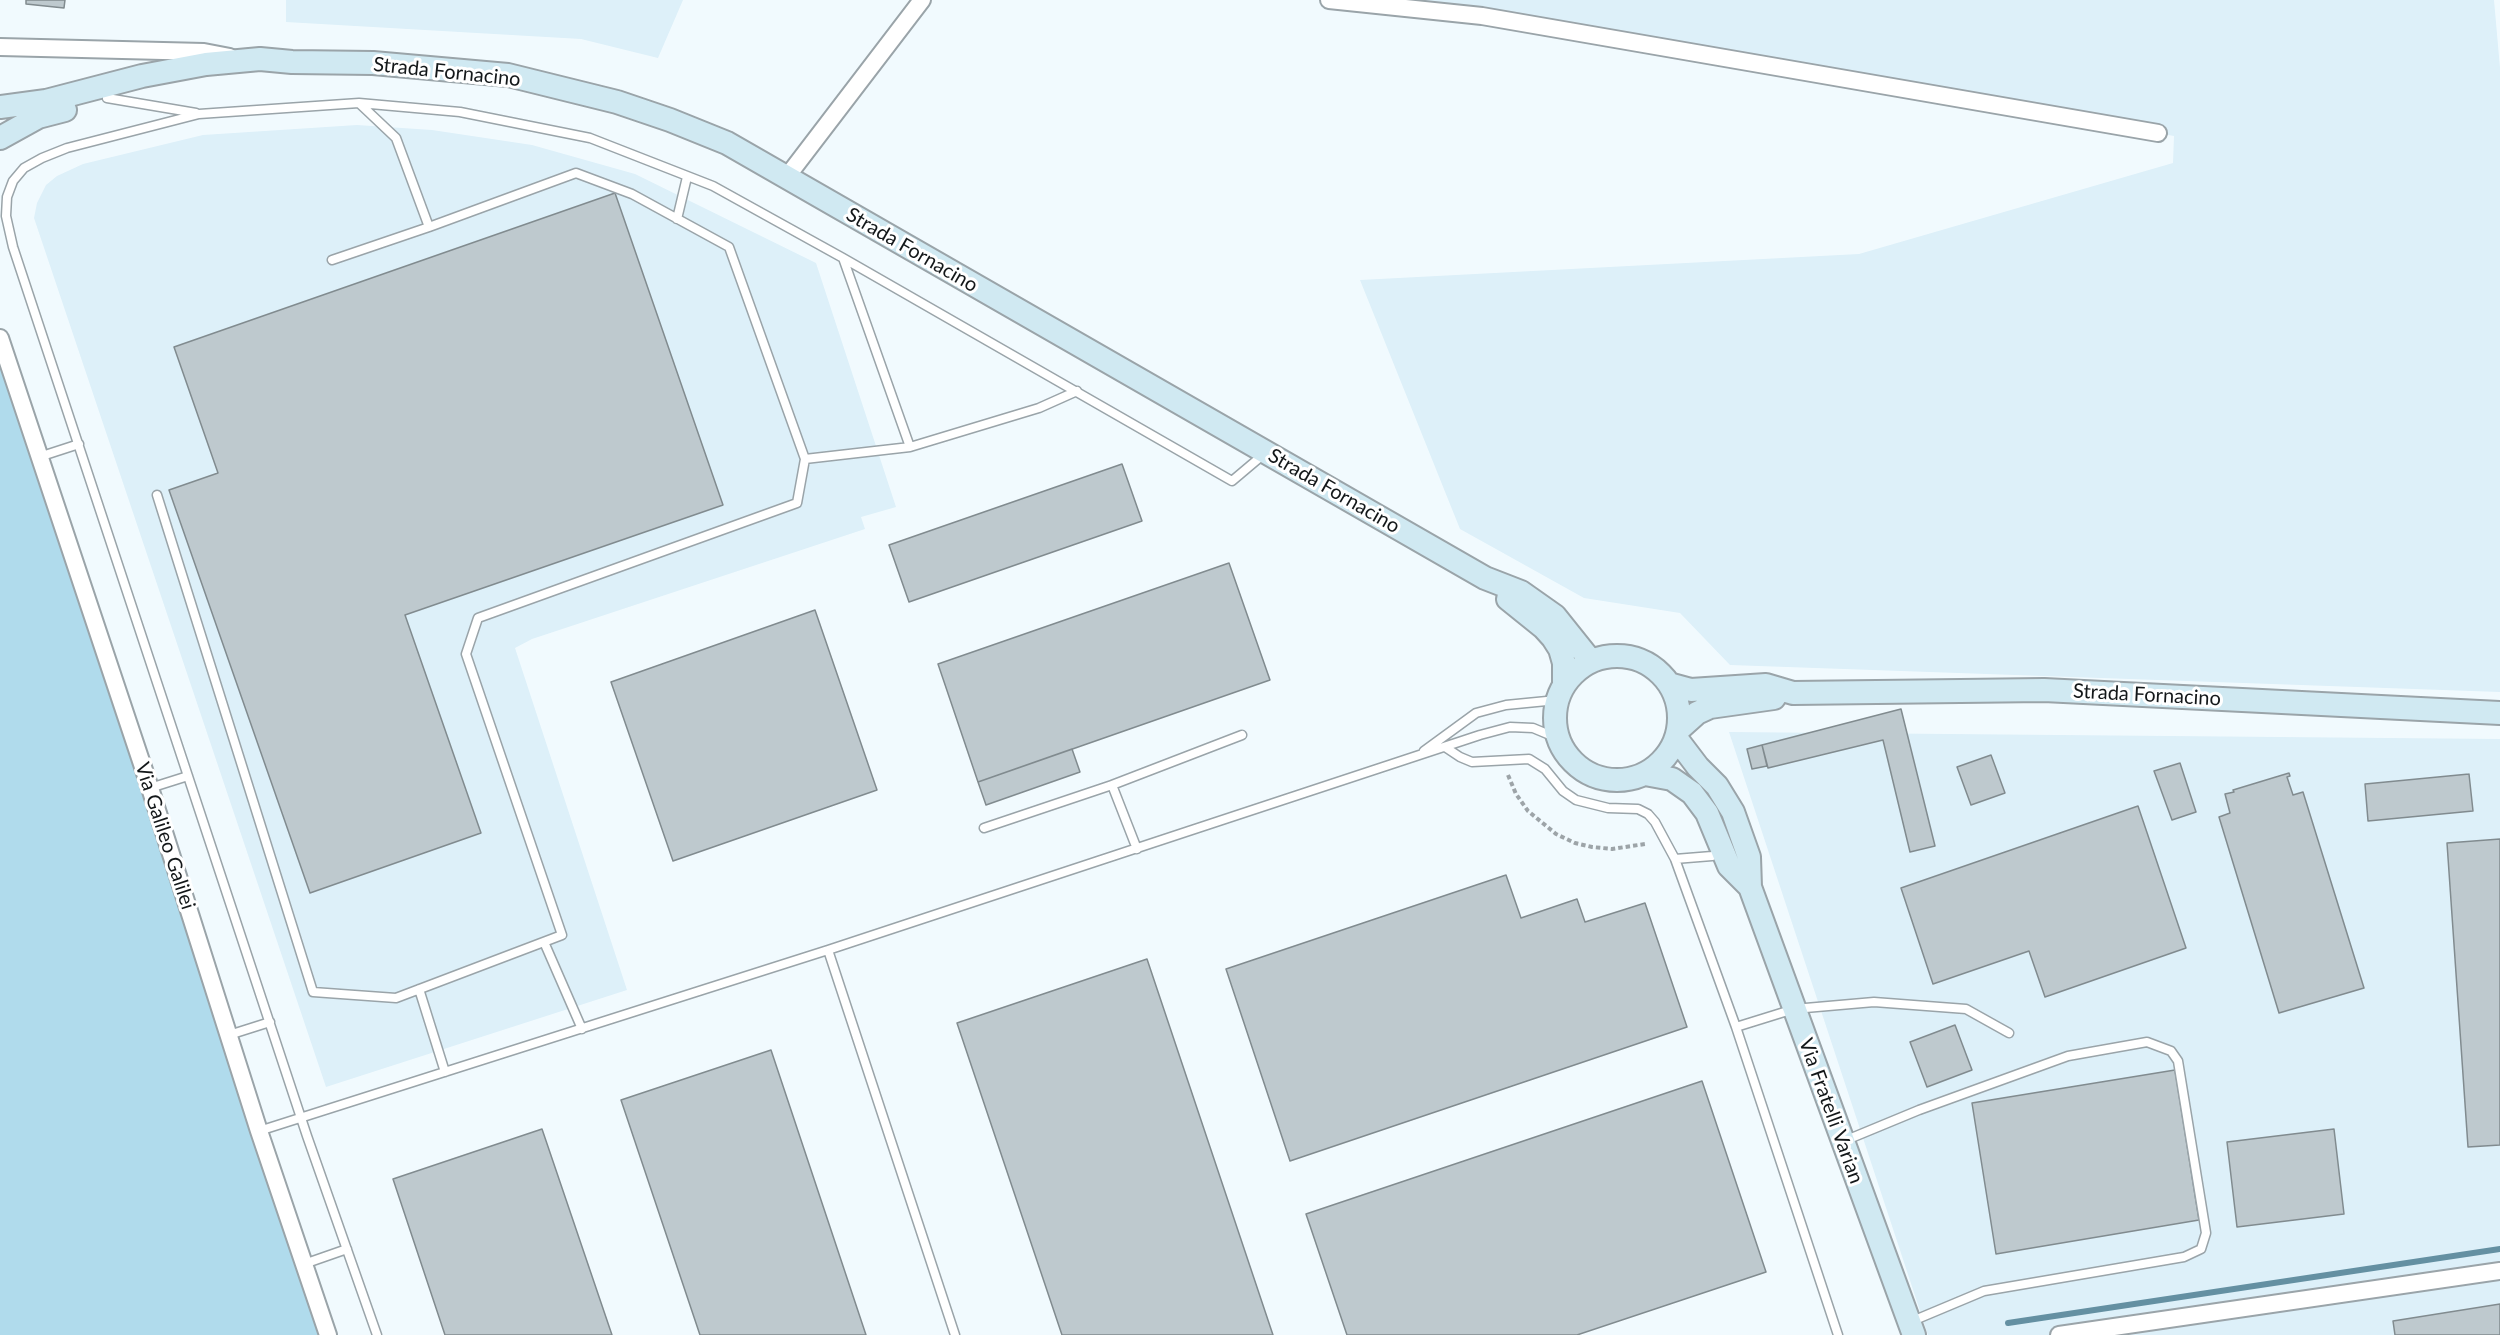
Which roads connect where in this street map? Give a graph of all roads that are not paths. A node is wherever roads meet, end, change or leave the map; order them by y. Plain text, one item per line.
1 (922, 0) edge
2 (1329, 0) edge
3 (0, 47) edge
4 (245, 60) junction
5 (292, 62) junction
6 (107, 98) junction
7 (359, 103) junction
8 (0, 107) edge
9 (200, 114) junction
10 (2158, 133) dead end
11 (0, 138) edge
12 (687, 177) junction
13 (786, 178) junction
14 (677, 219) junction
15 (429, 226) junction
16 (843, 258) junction
17 (332, 260) dead end
18 (0, 338) edge
19 (1077, 391) junction
20 (79, 444) junction
21 (910, 447) junction
22 (1266, 453) junction
23 (38, 457) junction
24 (805, 459) junction
25 (157, 495) dead end
26 (1485, 578) junction
27 (1591, 662) junction
28 (1669, 684) junction
29 (1560, 693) junction
30 (1793, 693) junction
31 (2500, 713) edge
32 (1677, 734) junction
33 (1242, 735) dead end
34 (1557, 738) junction
35 (1445, 747) junction
36 (1416, 757) junction
37 (1645, 774) junction
38 (188, 776) junction
39 (1112, 785) junction
40 (150, 788) junction
41 (984, 828) dead end
42 (1744, 844) junction
43 (1137, 849) junction
44 (1723, 852) junction
45 (1675, 859) junction
46 (1750, 887) junction
47 (543, 942) junction
48 (828, 950) junction
49 (419, 989) junction
50 (1794, 1009) junction
51 (270, 1022) junction
52 (1736, 1027) junction
53 (582, 1029) junction
54 (2008, 1034) dead end
55 (229, 1035) junction
56 (444, 1072) junction
57 (301, 1118) junction
58 (259, 1131) junction
59 (1842, 1142) junction
60 (347, 1250) junction
61 (304, 1264) junction
62 (2500, 1271) edge
63 (1912, 1329) edge
64 (328, 1335) edge
65 (377, 1335) edge
66 (955, 1335) edge
67 (1838, 1335) edge
68 (2059, 1335) edge

1 - 13 street
2 - 10 street
3 - 4 street, Strada Fornacino
4 - 5 street, Strada Fornacino
4 - 8 street, Strada Fornacino
5 - 6 street, Strada Fornacino
5 - 13 street, Strada Fornacino
6 - 9 lane
6 - 11 street, Strada Fornacino
7 - 9 lane
7 - 12 lane
7 - 15 lane
9 - 20 lane
12 - 14 lane
12 - 16 lane
13 - 22 street, Strada Fornacino
14 - 15 lane
14 - 24 lane
15 - 17 lane
16 - 19 lane
16 - 21 lane
18 - 23 street, Via Galileo Galilei
19 - 21 lane
19 - 22 lane
20 - 23 lane
20 - 38 lane
21 - 24 lane
22 - 26 street, Strada Fornacino
23 - 40 street, Via Galileo Galilei
24 - 47 lane
25 - 49 lane
26 - 27 street, Strada Fornacino
26 - 29 street, Strada Fornacino
27 - 28 street
27 - 29 street
28 - 30 street, Strada Fornacino
28 - 32 street
29 - 34 street
29 - 36 lane
30 - 31 street, Strada Fornacino
30 - 32 street, Strada Fornacino
32 - 37 street
32 - 42 street, Via Fratelli Varian
33 - 39 lane
34 - 35 lane
34 - 37 street
35 - 36 lane
35 - 45 lane
36 - 43 lane
37 - 44 street, Via Fratelli Varian
38 - 40 lane
38 - 51 lane
39 - 41 lane
39 - 43 lane
40 - 55 street, Via Galileo Galilei
42 - 44 lane
42 - 46 street, Via Fratelli Varian
43 - 48 lane
44 - 45 lane
44 - 46 street, Via Fratelli Varian
45 - 52 lane
46 - 50 street, Via Fratelli Varian
47 - 49 lane
47 - 53 lane
48 - 53 lane
48 - 66 lane
49 - 56 lane
50 - 52 lane
50 - 54 lane
50 - 59 street, Via Fratelli Varian
51 - 55 lane
51 - 57 lane
52 - 67 lane
53 - 56 lane
55 - 58 street, Via Galileo Galilei
56 - 57 lane
57 - 58 lane
57 - 60 lane
58 - 61 street, Via Galileo Galilei
59 - 63 street, Via Fratelli Varian
59 - 63 lane
60 - 61 lane
60 - 65 lane
61 - 64 street, Via Galileo Galilei
62 - 68 street

